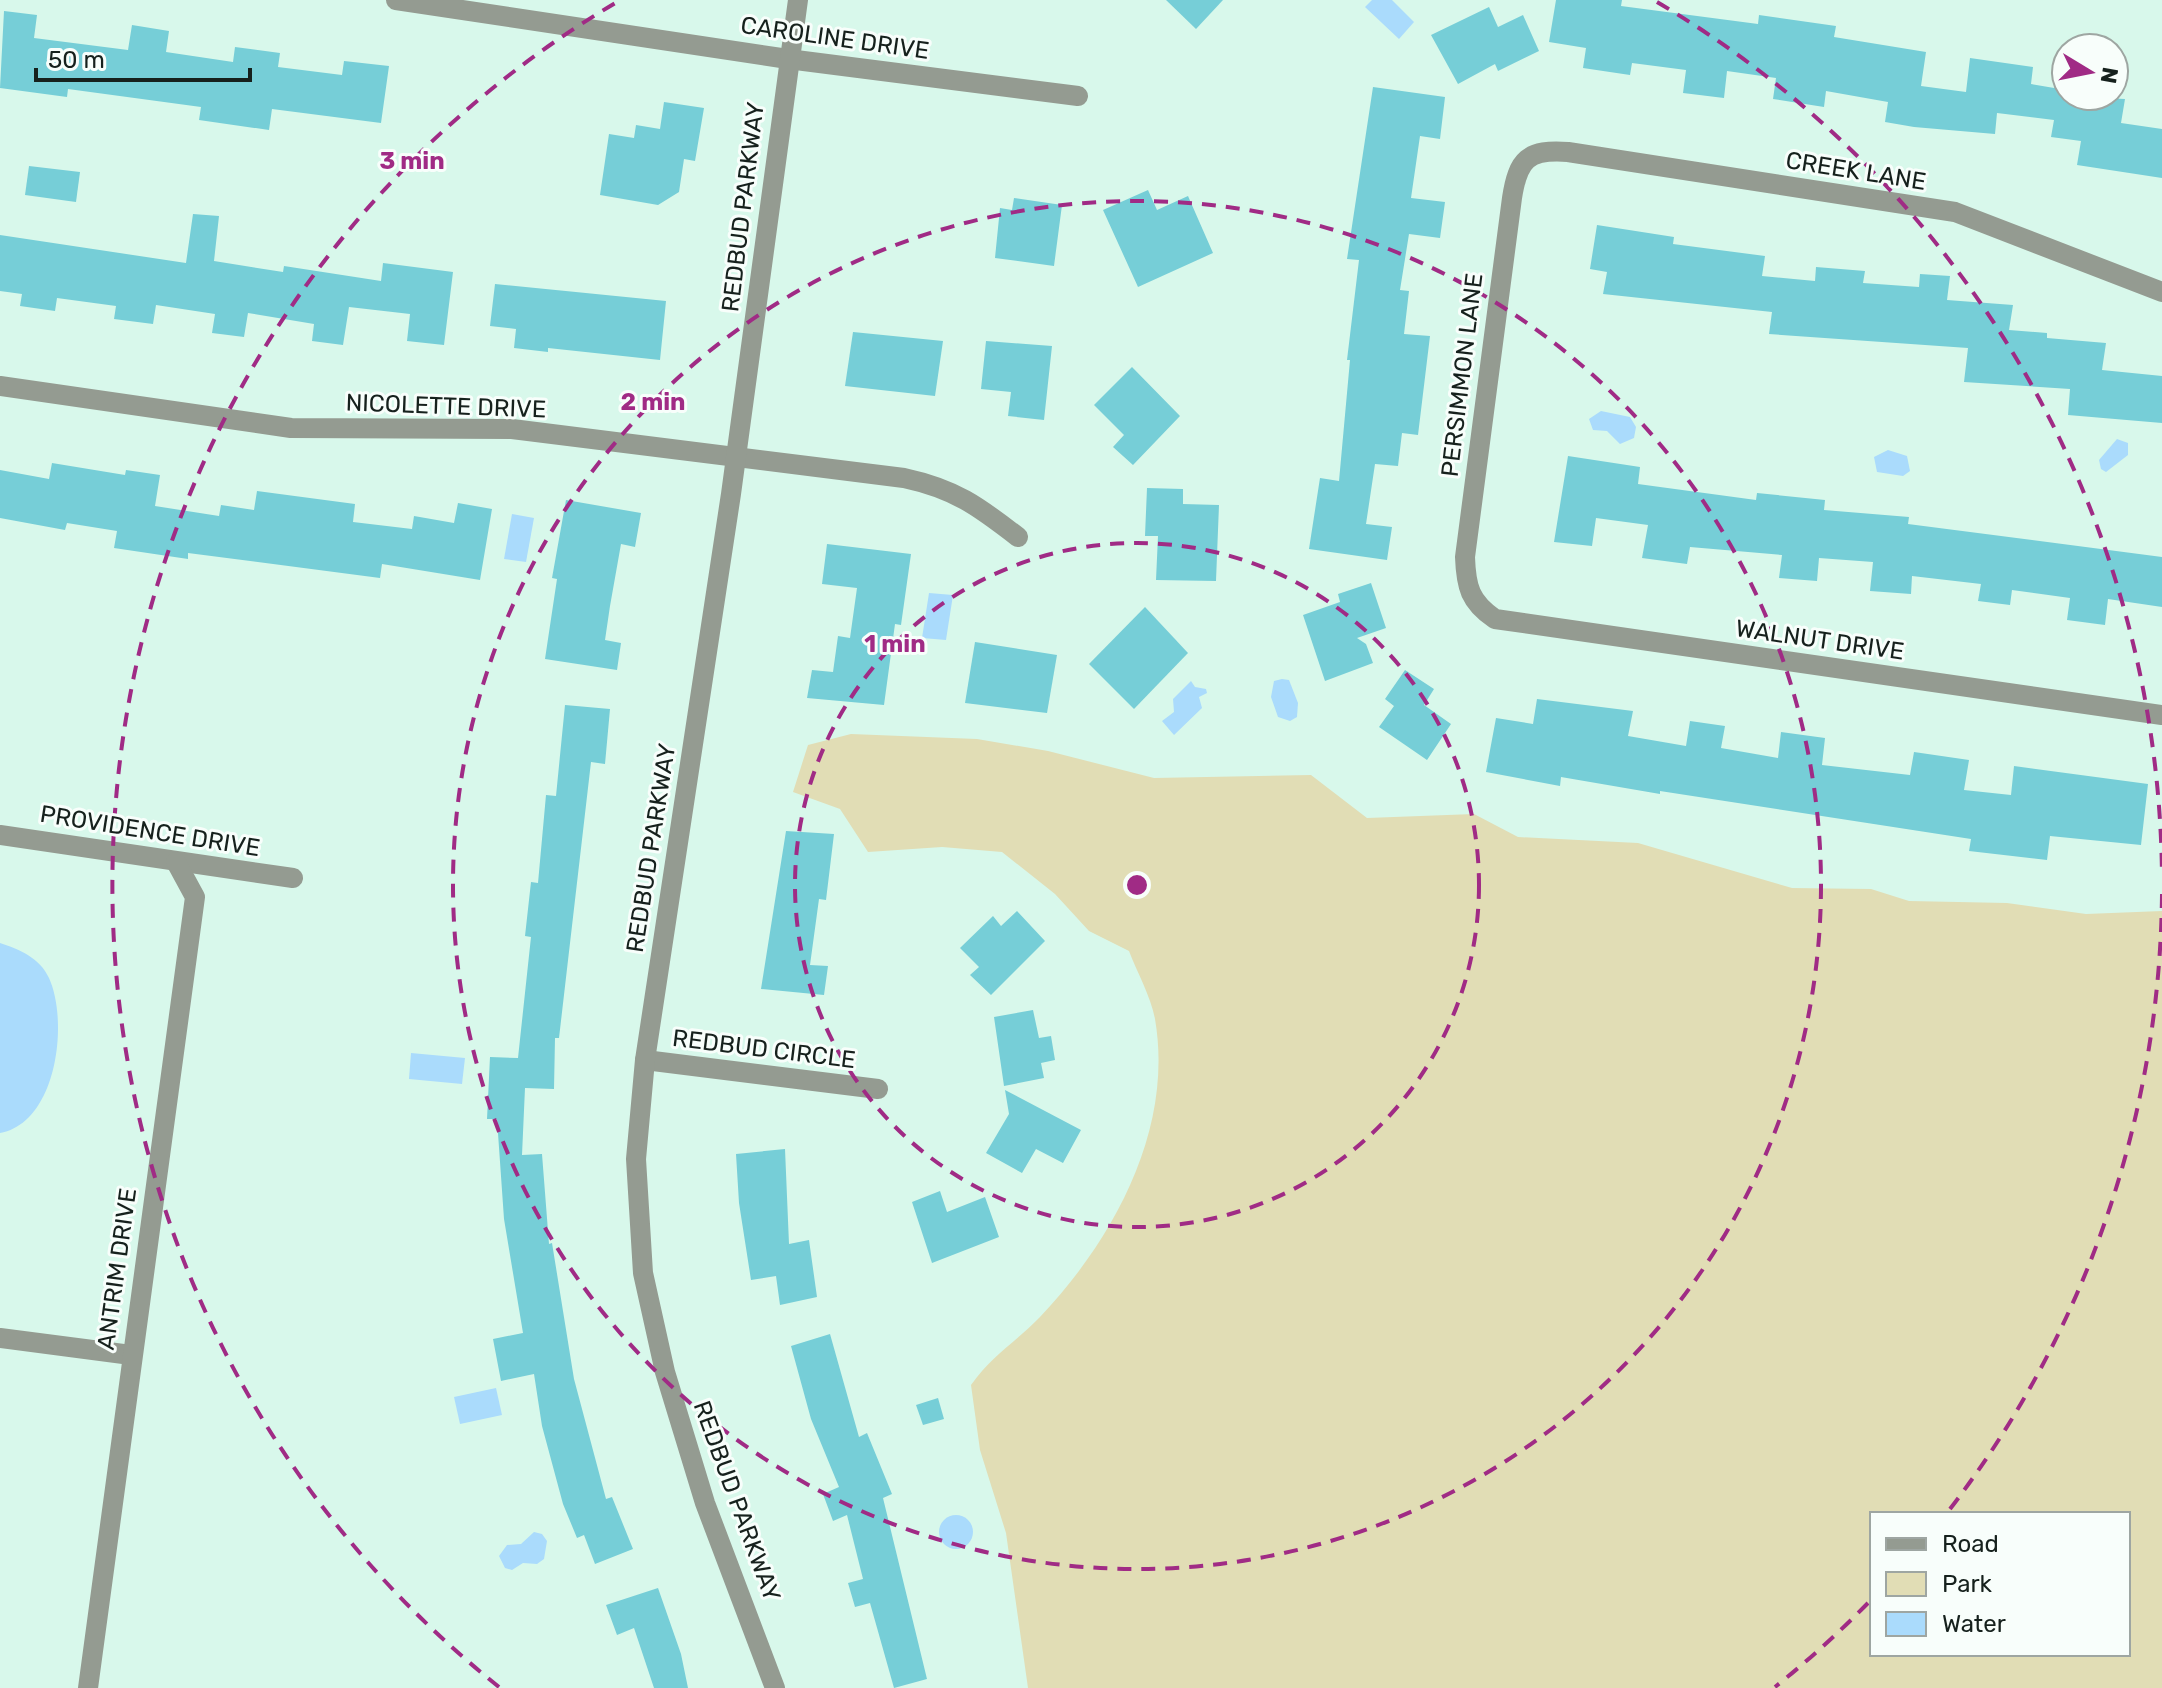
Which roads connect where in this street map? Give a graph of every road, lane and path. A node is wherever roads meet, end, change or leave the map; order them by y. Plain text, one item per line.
1 (396, 0) edge
2 (798, 0) edge
3 (788, 59) junction
4 (1078, 96) dead end
5 (1530, 156) joint
6 (2162, 292) edge
7 (0, 386) edge
8 (736, 458) junction
9 (1018, 537) dead end
10 (1474, 605) joint
11 (2162, 715) edge
12 (0, 835) edge
13 (176, 862) junction
14 (293, 878) dead end
15 (645, 1060) junction
16 (878, 1089) dead end
17 (0, 1338) edge
18 (131, 1355) junction
19 (88, 1688) edge
20 (775, 1688) edge

1 - 3 street, CAROLINE DRIVE
2 - 3 street, REDBUD PARKWAY
3 - 4 street, CAROLINE DRIVE
3 - 8 street, REDBUD PARKWAY
5 - 6 street, CREEK LANE
5 - 10 street, PERSIMMON LANE
7 - 8 street, NICOLETTE DRIVE
8 - 9 street, NICOLETTE DRIVE
8 - 15 street, REDBUD PARKWAY
10 - 11 street, WALNUT DRIVE
12 - 13 street, PROVIDENCE DRIVE
13 - 14 street, PROVIDENCE DRIVE
13 - 18 street, ANTRIM DRIVE
15 - 16 street, REDBUD CIRCLE
15 - 20 street, REDBUD PARKWAY
17 - 18 street
18 - 19 street, ANTRIM DRIVE

